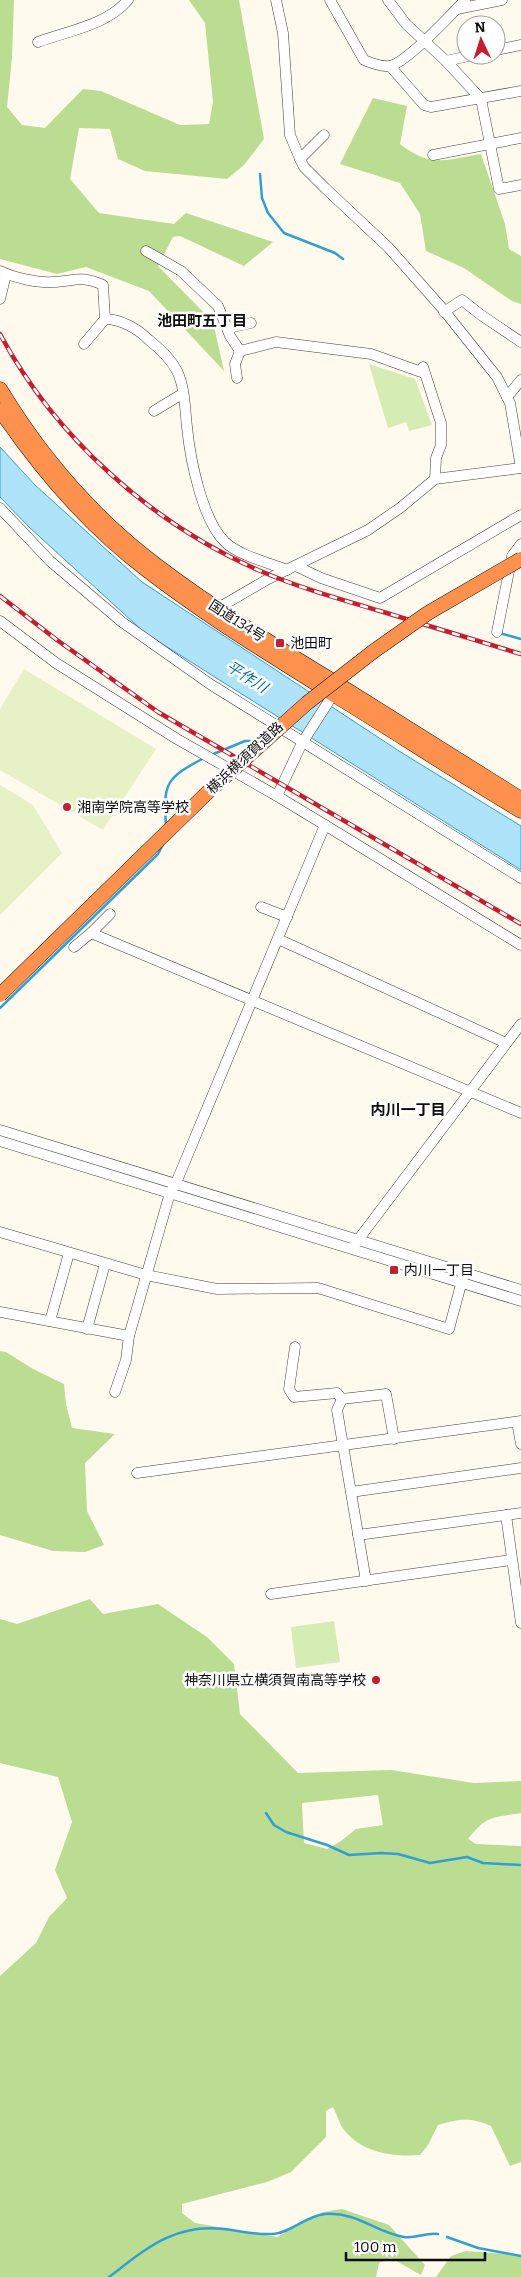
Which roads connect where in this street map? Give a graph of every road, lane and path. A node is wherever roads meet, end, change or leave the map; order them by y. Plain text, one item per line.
1 (128, 0) edge
2 (276, 0) edge
3 (330, 0) edge
4 (465, 0) edge
5 (502, 0) edge
6 (389, 1) edge
7 (457, 9) junction
8 (424, 40) junction
9 (38, 42) dead end
10 (521, 45) edge
11 (506, 48) edge
12 (456, 59) edge
13 (446, 61) junction
14 (390, 66) junction
15 (521, 91) edge
16 (481, 99) junction
17 (324, 135) dead end
18 (521, 138) edge
19 (490, 144) junction
20 (433, 155) dead end
21 (300, 159) junction
22 (521, 185) edge
23 (146, 251) dead end
24 (3, 272) edge
25 (0, 299) edge
26 (444, 312) junction
27 (105, 319) junction
28 (251, 323) dead end
29 (228, 328) junction
30 (521, 342) edge
31 (84, 344) dead end
32 (240, 350) junction
33 (237, 378) dead end
34 (521, 380) edge
35 (0, 389) edge
36 (182, 394) junction
37 (507, 397) junction
38 (0, 410) edge
39 (154, 411) dead end
40 (521, 468) edge
41 (435, 479) junction
42 (2, 510) edge
43 (521, 515) edge
44 (521, 544) edge
45 (521, 552) edge
46 (521, 559) edge
47 (291, 568) junction
48 (212, 612) junction
49 (0, 621) edge
50 (497, 632) dead end
51 (334, 694) junction
52 (304, 740) junction
53 (276, 796) junction
54 (521, 799) edge
55 (521, 811) edge
56 (325, 825) junction
57 (521, 878) edge
58 (261, 907) dead end
59 (110, 914) dead end
60 (287, 917) junction
61 (90, 933) junction
62 (278, 939) junction
63 (521, 944) edge
64 (74, 947) dead end
65 (0, 986) edge
66 (0, 995) edge
67 (252, 1001) junction
68 (521, 1024) edge
69 (506, 1043) junction
70 (471, 1092) junction
71 (521, 1113) edge
72 (0, 1130) edge
73 (0, 1141) edge
74 (176, 1183) junction
75 (170, 1193) junction
76 (0, 1232) edge
77 (359, 1240) junction
78 (351, 1249) junction
79 (69, 1253) junction
80 (106, 1264) junction
81 (146, 1275) junction
82 (463, 1278) junction
83 (521, 1290) edge
84 (521, 1302) edge
85 (0, 1312) edge
86 (50, 1321) junction
87 (87, 1329) junction
88 (128, 1336) junction
89 (295, 1347) dead end
90 (114, 1392) dead end
91 (342, 1399) junction
92 (519, 1422) edge
93 (394, 1439) junction
94 (521, 1444) edge
95 (344, 1446) junction
96 (521, 1468) edge
97 (137, 1474) dead end
98 (351, 1492) junction
99 (521, 1513) edge
100 (506, 1515) junction
101 (358, 1535) junction
102 (511, 1560) junction
103 (366, 1581) junction
104 (271, 1594) dead end
105 (521, 1623) edge

1 - 9 street
2 - 21 street
3 - 14 street
4 - 7 street
5 - 7 street
6 - 8 street
7 - 8 street
8 - 13 street
8 - 14 street
10 - 11 street
12 - 13 street
13 - 16 street
14 - 16 street
15 - 16 street
16 - 19 street
17 - 21 street
18 - 19 street
19 - 20 street
19 - 22 street
21 - 26 street
23 - 29 street
24 - 25 street
24 - 27 street
26 - 30 street
26 - 37 street
27 - 31 street
27 - 36 street
28 - 29 street
29 - 32 street
32 - 33 street
32 - 41 street
34 - 37 street
35 - 48 highway, 国道134号
36 - 39 street
36 - 47 street
37 - 40 street
38 - 48 highway, 国道134号
40 - 41 street
41 - 47 street
42 - 52 street
43 - 47 street
44 - 50 street
45 - 65 highway, 横浜横須賀道路
46 - 66 highway, 横浜横須賀道路, bridge
47 - 48 street
48 - 51 highway, 国道134号
49 - 53 street
51 - 52 street
51 - 54 highway, 国道134号
51 - 55 highway, 国道134号
52 - 53 street
52 - 57 street
53 - 56 street
56 - 60 street
56 - 63 street
58 - 60 street
59 - 61 street
60 - 62 street
61 - 64 street
61 - 67 street
62 - 67 street
62 - 69 street
67 - 70 street
67 - 74 street
68 - 69 street
69 - 70 street
70 - 71 street
70 - 77 street
72 - 74 street
73 - 75 street
74 - 75 street
74 - 77 street
75 - 78 street
75 - 81 street
76 - 79 street
77 - 78 street
77 - 82 street
78 - 82 street
79 - 80 street
79 - 86 street
80 - 81 street
80 - 87 street
81 - 82 street
81 - 88 street
82 - 83 street
82 - 84 street
85 - 86 street
86 - 87 street
87 - 88 street
88 - 90 street
89 - 91 street
91 - 93 street
91 - 95 street
92 - 93 street
92 - 94 street
93 - 95 street
95 - 97 street
95 - 98 street
96 - 98 street
98 - 101 street
99 - 100 street
100 - 101 street
100 - 102 street
101 - 103 street
102 - 103 street
102 - 105 street
103 - 104 street

